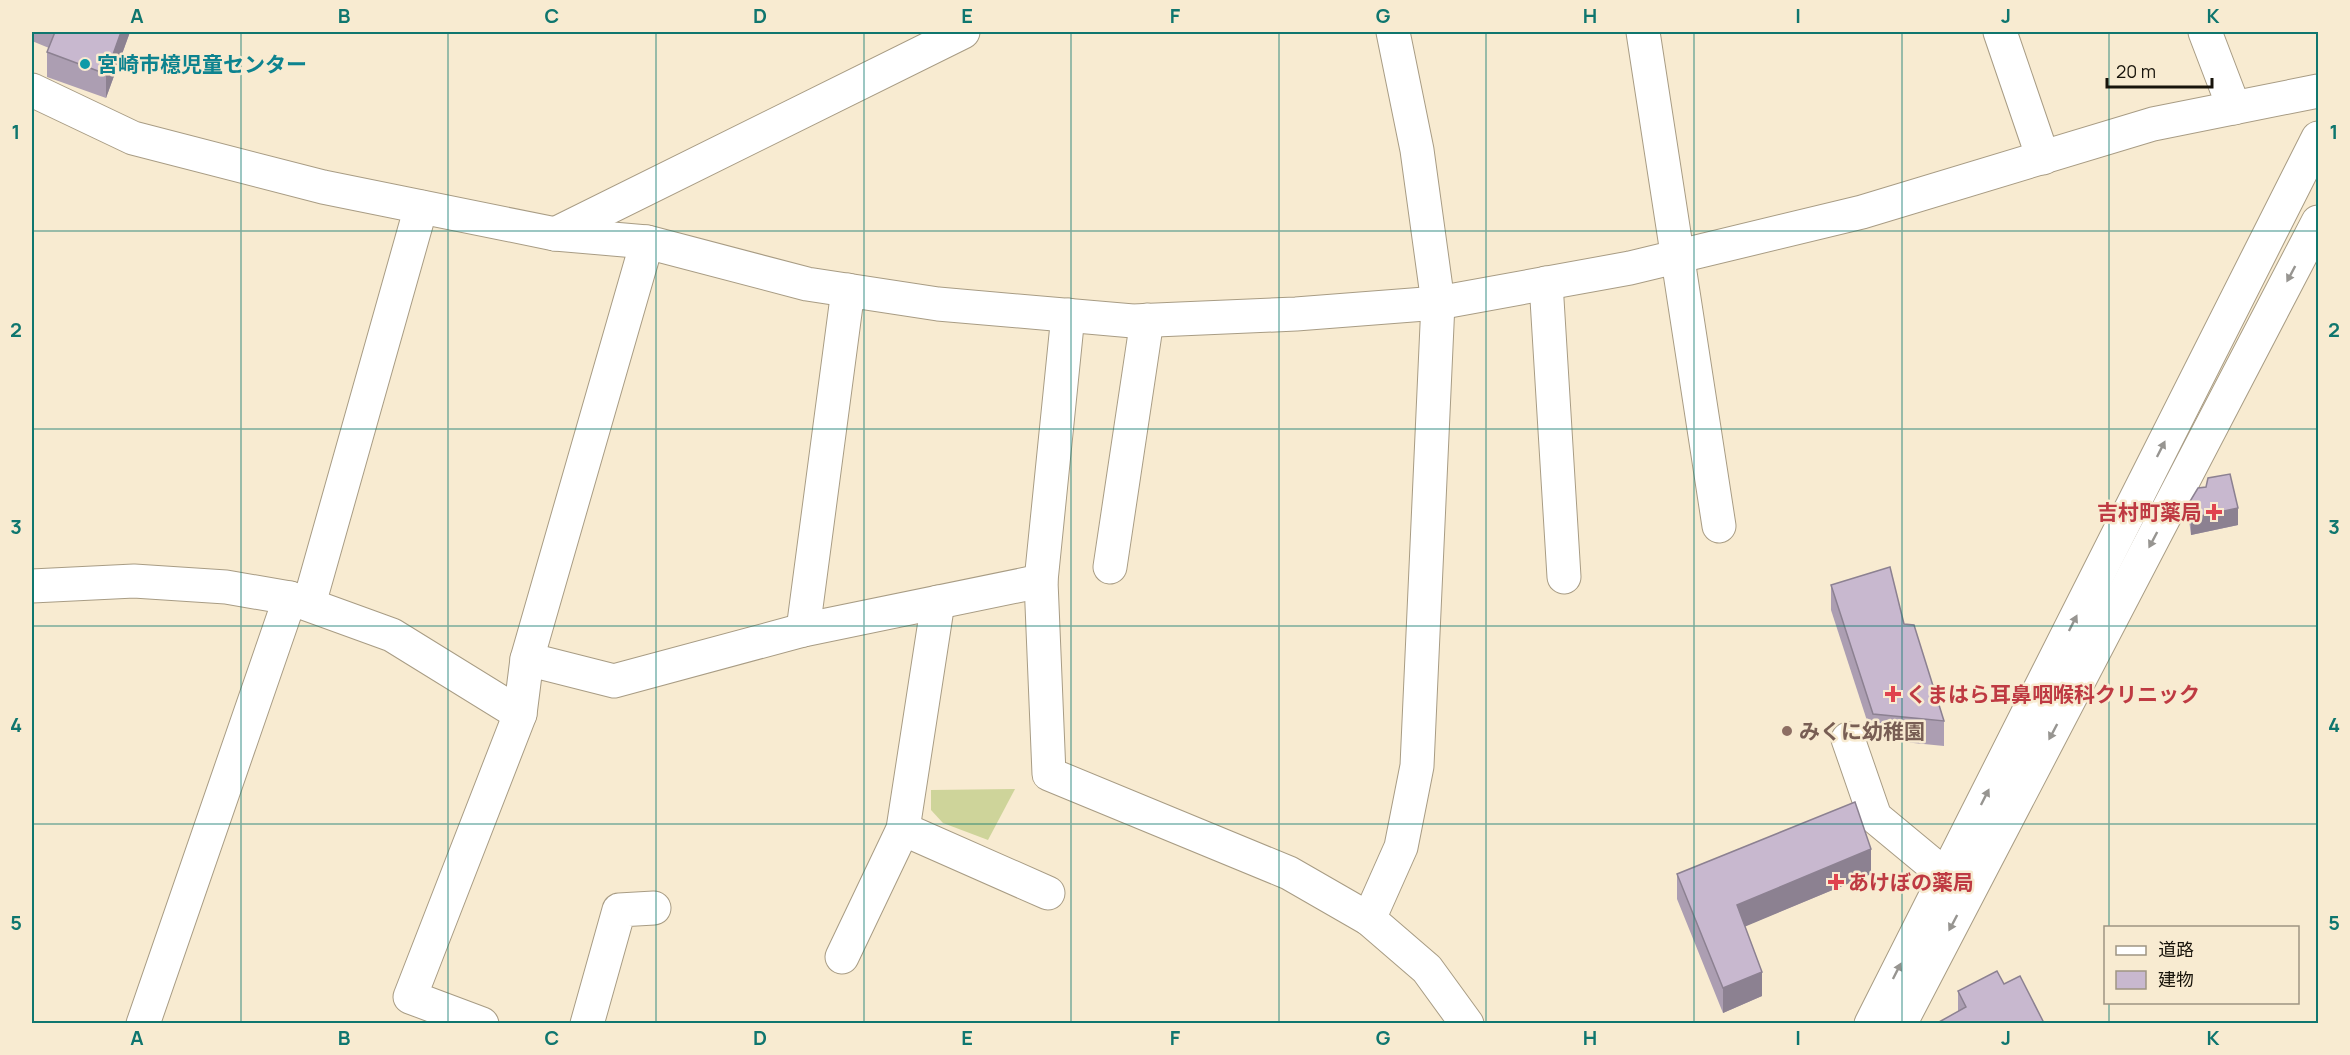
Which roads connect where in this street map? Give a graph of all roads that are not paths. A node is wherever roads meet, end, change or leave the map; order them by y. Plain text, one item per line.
1 (963, 32) edge
2 (1393, 32) edge
3 (1643, 32) edge
4 (2000, 32) edge
5 (2205, 32) edge
6 (32, 90) edge
7 (2319, 91) edge
8 (2234, 108) junction
9 (2319, 138) edge
10 (2043, 158) junction
11 (421, 207) junction
12 (2319, 222) edge
13 (555, 234) junction
14 (647, 242) junction
15 (1677, 256) junction
16 (1546, 283) junction
17 (848, 290) junction
18 (1438, 303) junction
19 (1068, 315) junction
20 (1148, 320) junction
21 (1719, 526) dead end
22 (1110, 567) dead end
23 (1564, 577) dead end
24 (1041, 581) junction
25 (32, 586) edge
26 (300, 601) junction
27 (938, 602) junction
28 (803, 630) junction
29 (527, 659) junction
30 (519, 714) junction
31 (1848, 739) dead end
32 (903, 829) junction
33 (1946, 875) junction
34 (1048, 893) dead end
35 (654, 908) dead end
36 (1370, 919) junction
37 (842, 957) dead end
38 (143, 1023) edge
39 (482, 1023) edge
40 (587, 1023) edge
41 (1467, 1023) edge
42 (1871, 1023) edge
43 (1900, 1023) edge

1 - 13 street
2 - 18 street
3 - 15 street
4 - 10 street
5 - 8 street
6 - 11 street
7 - 8 street
8 - 10 street
33 -> 9 street
10 - 15 street
11 - 13 street
11 - 26 street
12 -> 43 street
13 - 14 street
14 - 17 street
14 - 29 street
15 - 16 street
15 - 21 street
16 - 18 street
16 - 23 street
17 - 19 street
17 - 28 street
18 - 20 street
18 - 36 street
19 - 20 street
19 - 24 street
20 - 22 street
24 - 27 street
24 - 36 street
25 - 26 street
26 - 30 street
26 - 38 street
27 - 28 street
27 - 32 street
28 - 29 street
29 - 30 street
30 - 39 street
31 - 33 street
32 - 34 street
32 - 37 street
42 -> 33 street
35 - 40 street
36 - 41 street

